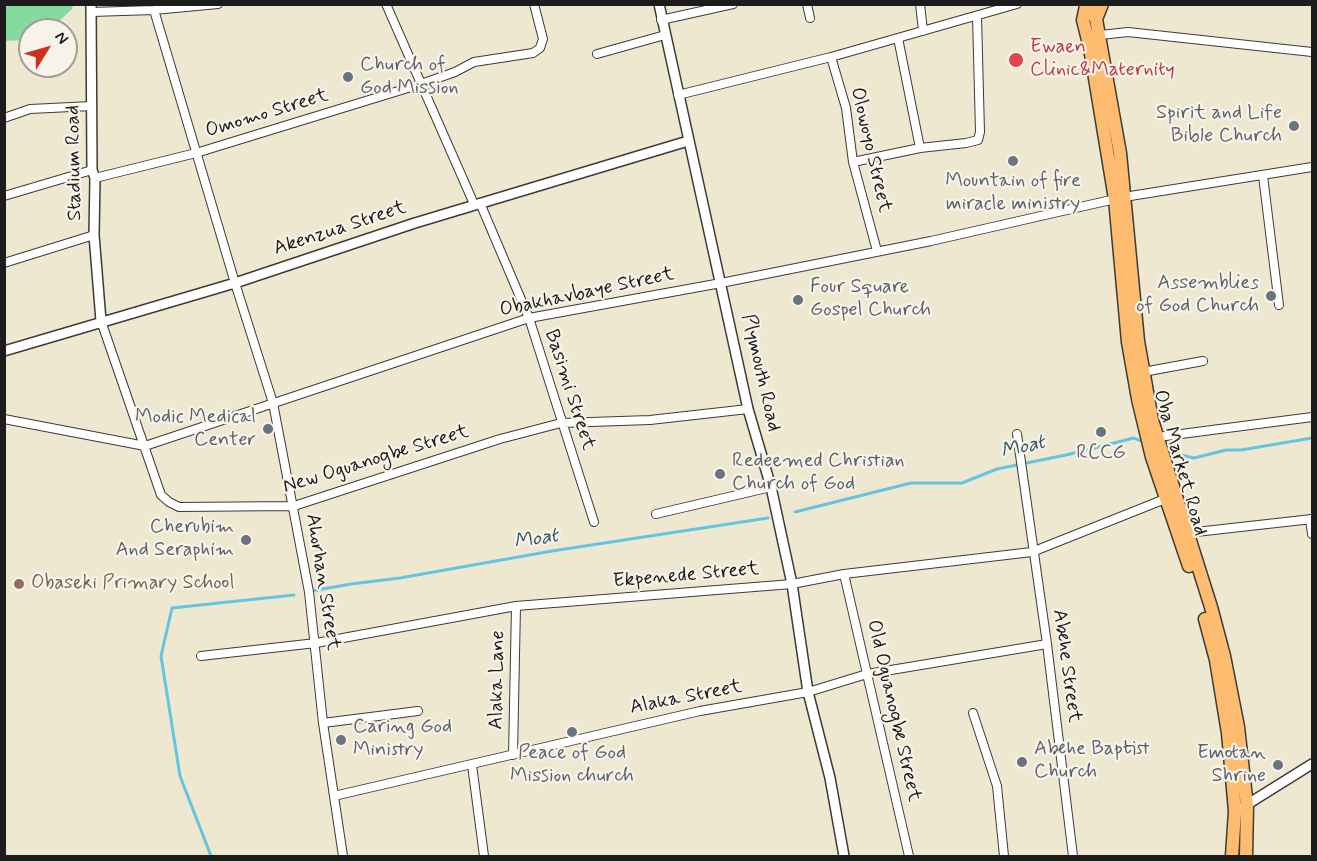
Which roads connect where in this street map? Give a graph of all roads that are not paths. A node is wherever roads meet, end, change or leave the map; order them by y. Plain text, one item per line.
1 (218, 4) edge
2 (386, 4) edge
3 (534, 4) edge
4 (659, 4) edge
5 (732, 4) edge
6 (807, 4) edge
7 (920, 4) edge
8 (1017, 4) edge
9 (1102, 4) edge
10 (1086, 5) edge
11 (91, 8) edge
12 (154, 10) junction
13 (977, 16) junction
14 (810, 18) dead end
15 (1096, 19) junction
16 (661, 20) junction
17 (923, 31) junction
18 (665, 35) junction
19 (1100, 35) junction
20 (898, 38) junction
21 (1312, 52) edge
22 (597, 54) dead end
23 (831, 57) junction
24 (421, 84) junction
25 (678, 95) junction
26 (92, 106) junction
27 (4, 118) edge
28 (688, 141) junction
29 (920, 148) junction
30 (196, 153) junction
31 (853, 162) junction
32 (1312, 167) edge
33 (94, 174) junction
34 (1263, 176) junction
35 (4, 196) edge
36 (1120, 198) junction
37 (477, 204) junction
38 (94, 235) junction
39 (877, 251) junction
40 (4, 263) edge
41 (235, 283) junction
42 (721, 283) junction
43 (1279, 305) dead end
44 (529, 318) junction
45 (101, 321) junction
46 (4, 351) edge
47 (1203, 361) dead end
48 (1143, 372) junction
49 (273, 403) junction
50 (748, 409) junction
51 (1312, 417) edge
52 (4, 419) edge
53 (561, 423) junction
54 (1017, 434) dead end
55 (1158, 437) junction
56 (145, 446) junction
57 (771, 487) junction
58 (1166, 499) junction
59 (294, 506) junction
60 (656, 514) dead end
61 (1311, 519) edge
62 (594, 522) dead end
63 (1187, 533) junction
64 (1312, 534) edge
65 (1032, 552) junction
66 (844, 574) junction
67 (792, 584) junction
68 (516, 606) junction
69 (316, 644) junction
70 (1047, 644) junction
71 (201, 656) dead end
72 (867, 674) junction
73 (808, 692) junction
74 (418, 711) dead end
75 (973, 713) dead end
76 (323, 723) junction
77 (513, 754) junction
78 (1312, 764) edge
79 (472, 765) junction
80 (334, 796) junction
81 (1241, 808) junction
82 (343, 856) edge
83 (484, 856) edge
84 (844, 856) edge
85 (909, 856) edge
86 (1004, 856) edge
87 (1073, 856) edge
88 (1232, 856) edge
89 (1246, 856) edge

1 - 12 street
2 - 24 street, Basimi Street
3 - 24 street, Omomo Street
4 - 16 street, Plymouth Road
5 - 16 street
6 - 14 street
7 - 17 street
8 - 13 street
9 - 15 main road
10 - 15 main road
10 - 36 main road, Oba Market Road
11 - 12 street
11 - 26 street, Stadium Road
12 - 30 street, Ahorhan Street
13 - 17 street
13 - 29 street
15 - 19 main road, Oba Market Road
16 - 18 street, Plymouth Road
17 - 20 street
18 - 22 street
18 - 25 street, Plymouth Road
19 - 21 street
19 - 36 main road, Oba Market Road
20 - 23 street
20 - 29 street
23 - 25 street
23 - 31 street, Olowoyo Street
24 - 30 street, Omomo Street
24 - 37 street, Basimi Street
25 - 28 street, Plymouth Road
26 - 27 street
26 - 33 street, Stadium Road
28 - 37 street, Akenzua Street
28 - 42 street, Plymouth Road
29 - 31 street
30 - 33 street, Omomo Street
30 - 41 street, Ahorhan Street
31 - 39 street, Olowoyo Street
32 - 34 street, Obakhavbaye Street
33 - 35 street, Omomo Street
33 - 38 street, Stadium Road
34 - 36 street, Obakhavbaye Street
34 - 43 street
36 - 39 street, Obakhavbaye Street
36 - 48 main road, Oba Market Road
36 - 58 main road, Oba Market Road
37 - 41 street, Akenzua Street
37 - 44 street, Basimi Street
38 - 40 street
38 - 45 street, Stadium Road
39 - 42 street, Obakhavbaye Street
41 - 45 street, Akenzua Street
41 - 49 street, Ahorhan Street
42 - 44 street, Obakhavbaye Street
42 - 50 street, Plymouth Road
44 - 49 street, Obakhavbaye Street
44 - 53 street, Basimi Street
45 - 46 street, Akenzua Street
45 - 56 street, New Oguanogbe Street
47 - 48 street
48 - 55 main road, Oba Market Road
49 - 56 street, Obakhavbaye Street
49 - 59 street, Ahorhan Street
50 - 53 street, New Oguanogbe Street
50 - 57 street, Plymouth Road
51 - 55 street
52 - 56 street, Obakhavbaye Street
53 - 59 street, New Oguanogbe Street
53 - 62 street, Basimi Street
54 - 65 street, Abehe Street
55 - 63 main road, Oba Market Road
56 - 59 street, New Oguanogbe Street
57 - 60 street
57 - 67 street, Plymouth Road
58 - 65 street, Ekpenede Street
58 - 81 main road, Oba Market Road
59 - 69 street, Ahorhan Street
61 - 63 street
61 - 64 street
63 - 81 main road, Oba Market Road
65 - 66 street, Ekpenede Street
65 - 70 street, Abehe Street
66 - 67 street, Ekpenede Street
66 - 72 street, Old Oguanogbe Street
67 - 68 street, Ekpenede Street
67 - 73 street, Plymouth Road
68 - 69 street, Ekpenede Street
68 - 77 street, Alaka Lane
69 - 71 street, Ekpenede Street
69 - 76 street, Ahorhan Street
70 - 72 street, Alaka Street
70 - 87 street, Abehe Street
72 - 73 street, Alaka Street
72 - 85 street, Old Oguanogbe Street
73 - 77 street, Alaka Street
73 - 84 street, Plymouth Road
74 - 76 street
75 - 86 street
76 - 80 street, Ahorhan Street
77 - 79 street, Alaka Street
78 - 81 street
79 - 80 street, Alaka Street
79 - 83 street
80 - 82 street, Ahorhan Street
81 - 88 main road, Oba Market Road
81 - 89 main road, Oba Market Road

